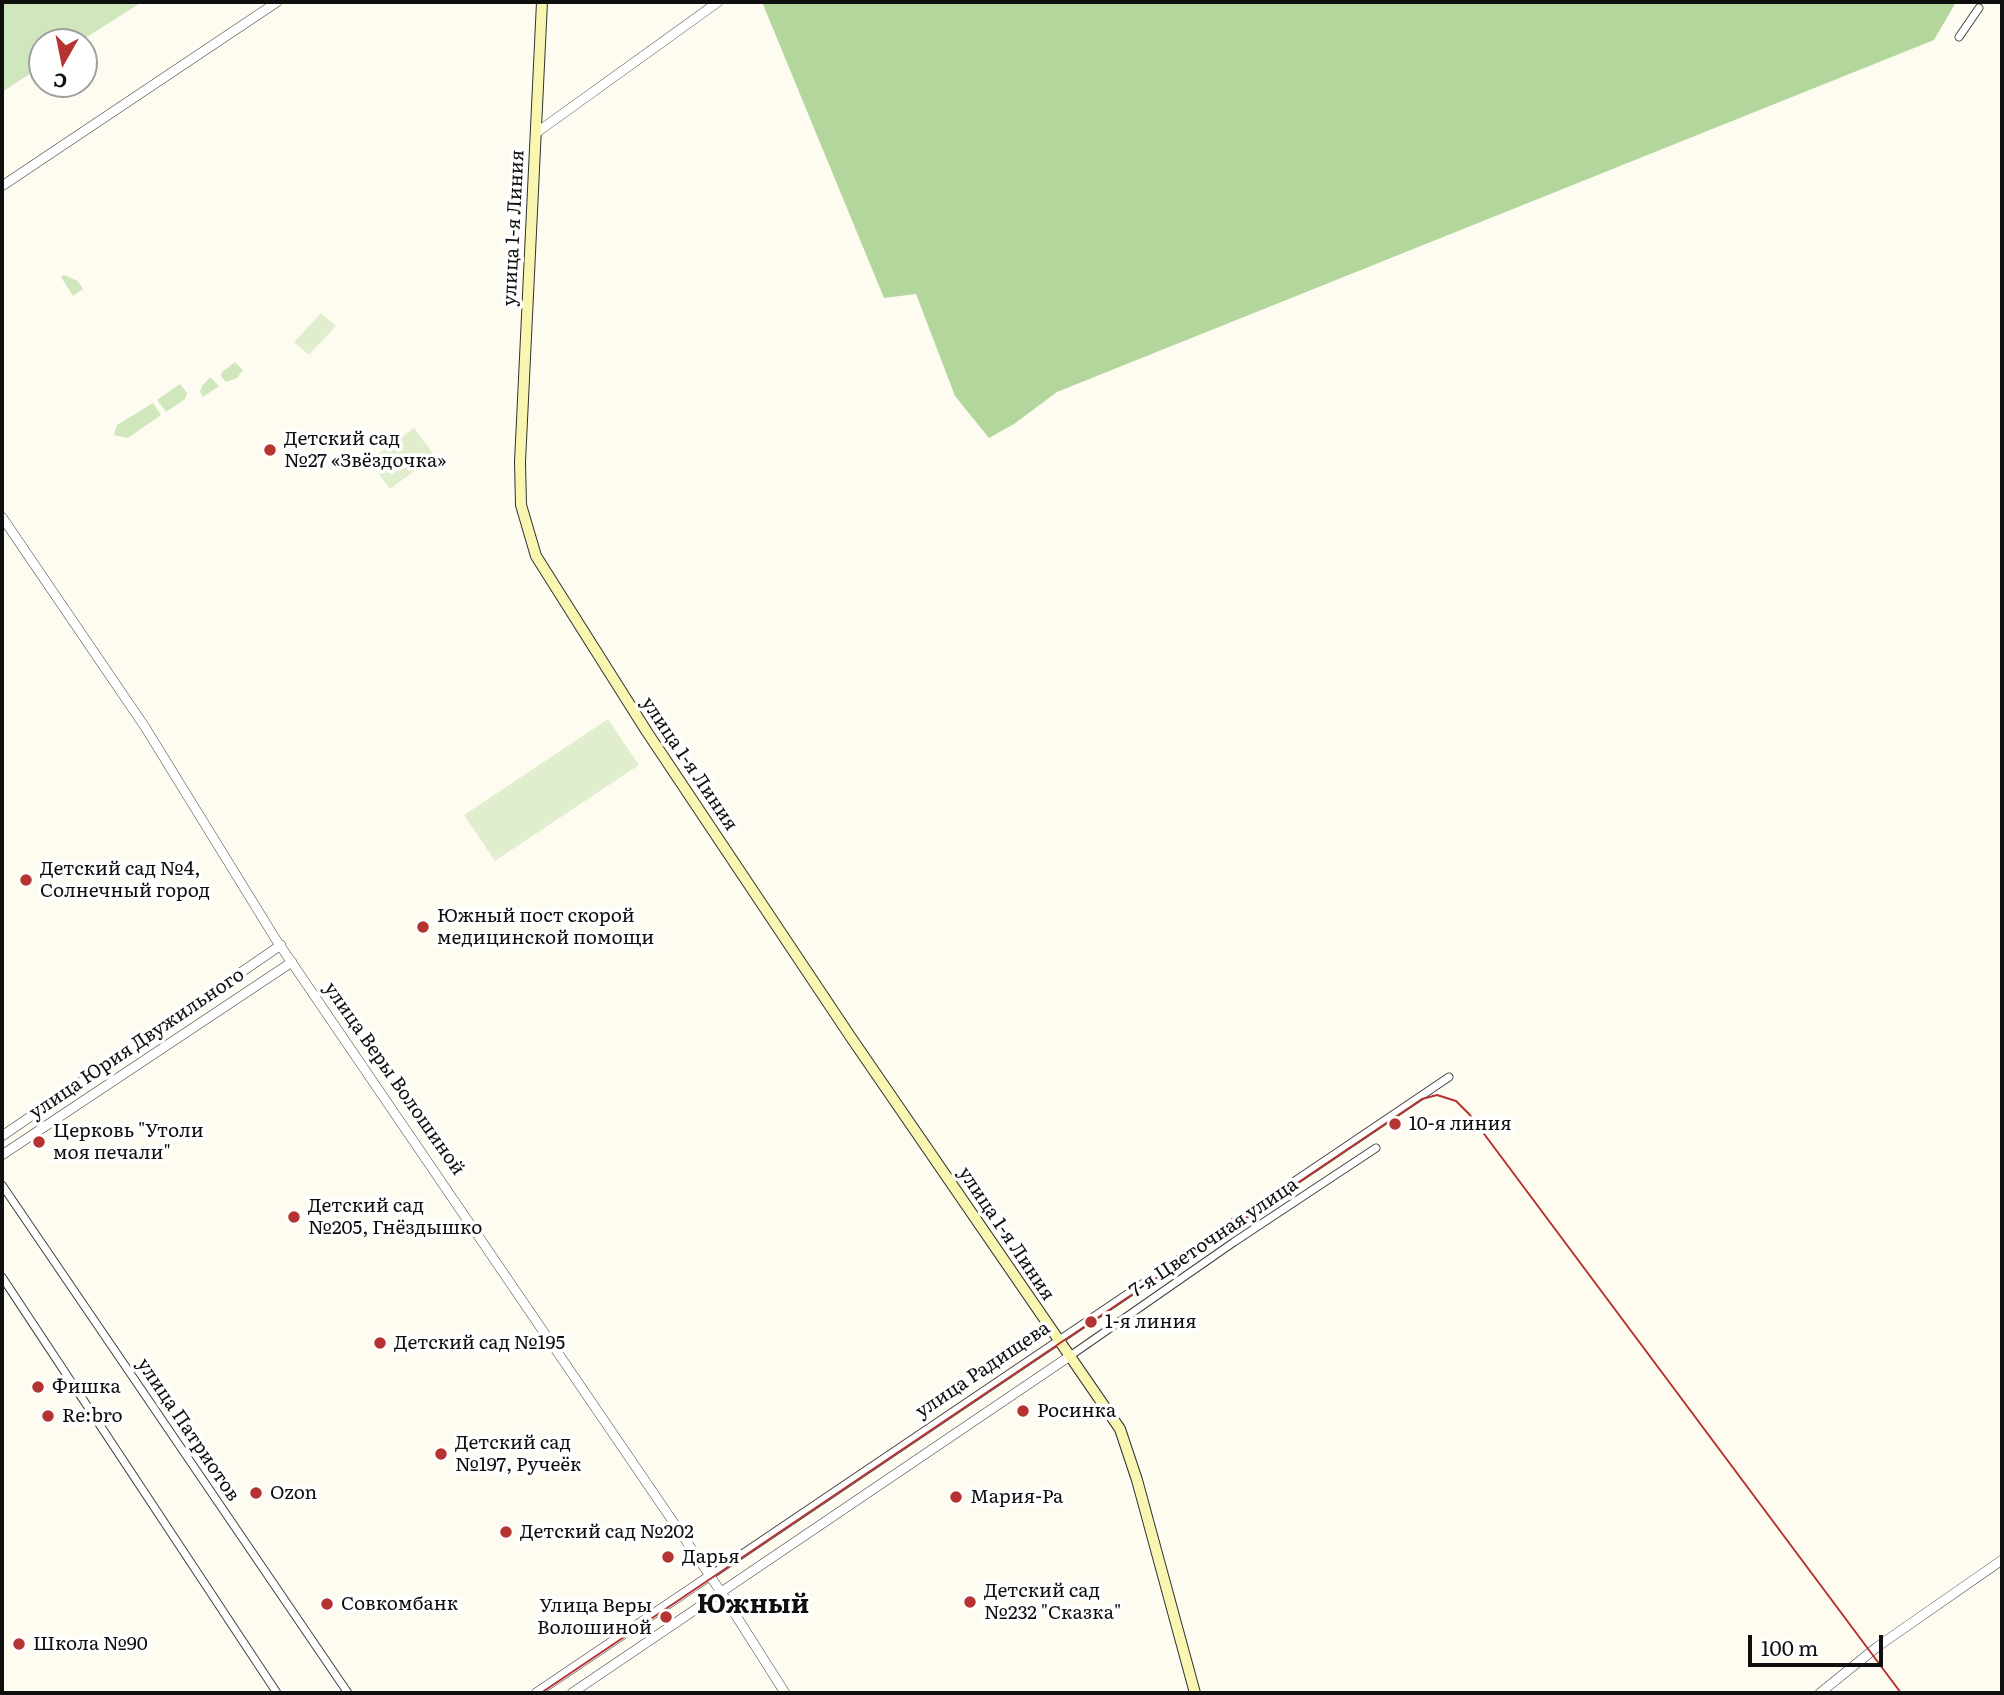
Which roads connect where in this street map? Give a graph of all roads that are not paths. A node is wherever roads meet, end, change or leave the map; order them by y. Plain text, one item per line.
1 (277, 2) edge
2 (542, 2) edge
3 (718, 2) edge
4 (1979, 8) dead end
5 (1959, 37) dead end
6 (536, 132) junction
7 (2, 186) edge
8 (2, 517) edge
9 (281, 946) junction
10 (292, 962) junction
11 (169, 1022) junction
12 (178, 1038) junction
13 (1449, 1077) dead end
14 (2, 1136) edge
15 (1376, 1148) dead end
16 (2, 1155) edge
17 (2, 1185) edge
18 (2, 1277) edge
19 (1057, 1340) junction
20 (1070, 1356) junction
21 (2002, 1560) edge
22 (710, 1576) junction
23 (721, 1592) junction
24 (277, 1693) edge
25 (348, 1693) edge
26 (536, 1693) edge
27 (572, 1693) edge
28 (785, 1693) edge
29 (1195, 1693) edge
30 (1820, 1693) edge

1 - 7 street
2 - 6 main road, улица 1-я Линия
3 - 6 street
4 - 5 street
6 - 19 main road, улица 1-я Линия
8 - 9 street, улица Веры Волошиной
9 - 10 street, улица Веры Волошиной
9 - 11 street, улица Юрия Двужильного
10 - 12 street, улица Юрия Двужильного
10 - 22 street, улица Веры Волошиной
11 - 12 street
11 - 14 street, улица Юрия Двужильного
12 - 16 street, улица Юрия Двужильного
13 - 19 street, улица Радищева
15 - 20 street, 7-я Цветочная улица
17 - 25 street, улица Патриотов
18 - 24 street
19 - 20 main road, улица 1-я Линия
19 - 22 street, улица Радищева
20 - 23 street, улица Радищева
20 - 29 main road
21 - 30 street
22 - 23 street, улица Веры Волошиной
22 - 26 street, улица Радищева
23 - 27 street, улица Радищева
23 - 28 street, улица Веры Волошиной

